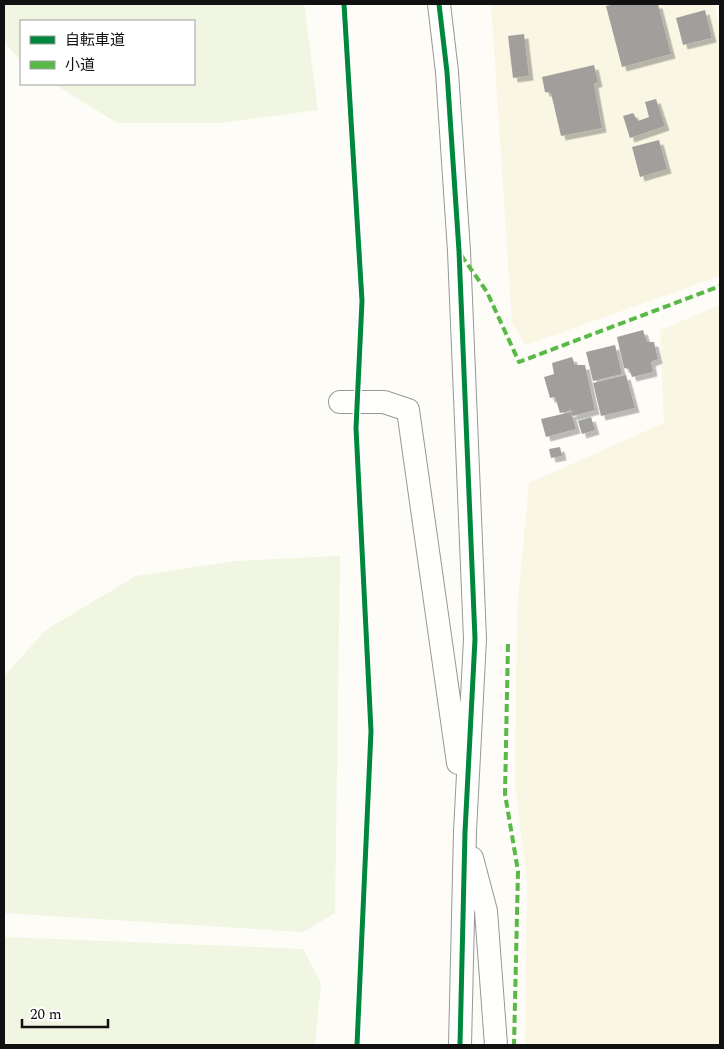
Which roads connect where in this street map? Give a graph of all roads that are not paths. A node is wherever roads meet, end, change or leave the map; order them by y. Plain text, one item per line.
1 (439, 4) edge
2 (340, 402) dead end
3 (465, 832) junction
4 (460, 1045) edge
5 (496, 1045) edge

1 - 3 street
2 - 3 street
3 - 4 street
3 - 5 street

